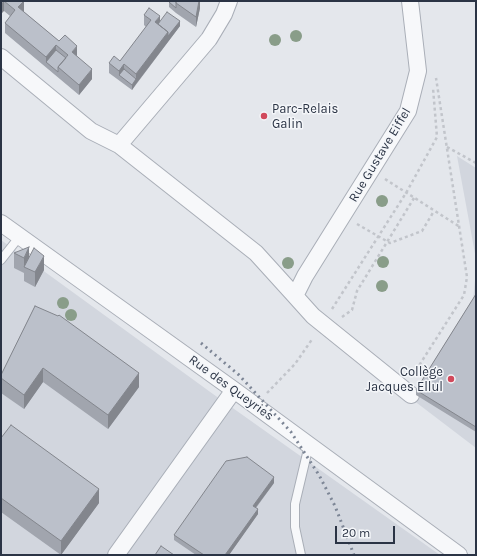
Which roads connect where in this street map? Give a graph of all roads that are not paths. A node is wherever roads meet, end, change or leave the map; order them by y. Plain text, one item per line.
1 (229, 1) edge
2 (410, 1) edge
3 (1, 57) edge
4 (119, 145) junction
5 (1, 223) edge
6 (20, 236) junction
7 (1, 260) edge
8 (295, 296) junction
9 (234, 390) junction
10 (408, 392) road end
11 (309, 445) junction
12 (116, 555) edge
13 (301, 555) edge
14 (459, 555) edge

1 - 4 street
2 - 8 street, Rue Gustave Eiffel
3 - 4 street
4 - 8 street
5 - 6 street, Rue des Queyries
6 - 7 lane
6 - 9 street, Rue des Queyries
8 - 10 street
9 - 11 street, Rue des Queyries
9 - 12 street
11 - 13 lane
11 - 14 street, Rue des Queyries

